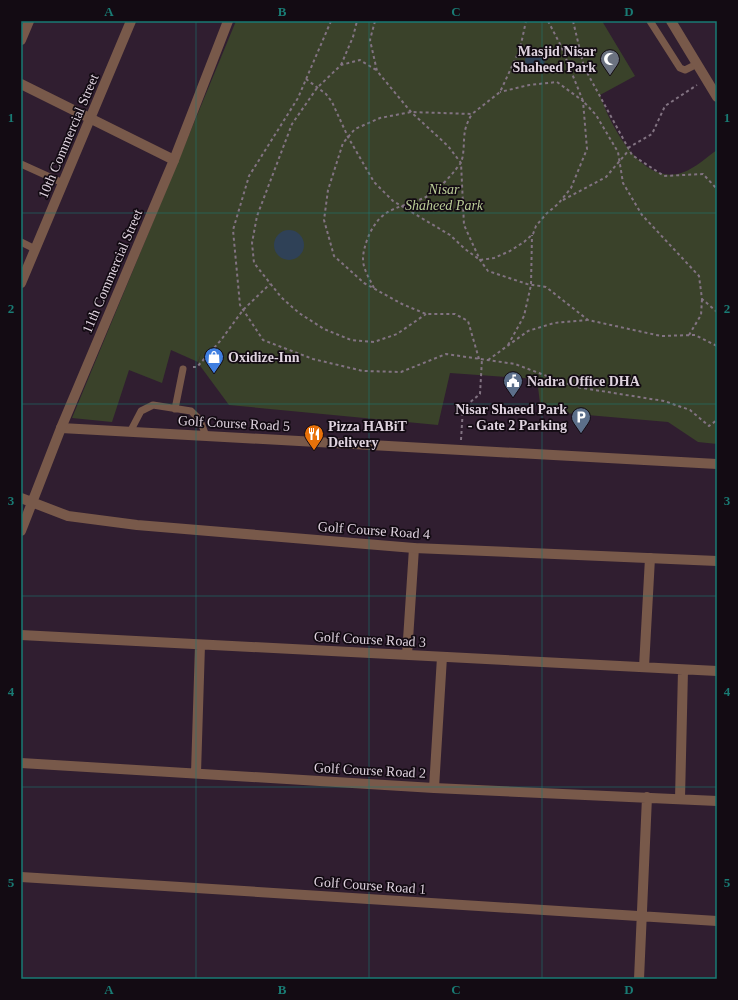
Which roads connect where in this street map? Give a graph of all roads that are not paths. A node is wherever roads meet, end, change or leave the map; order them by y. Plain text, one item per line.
1 (29, 21) edge
2 (131, 21) edge
3 (228, 21) edge
4 (650, 21) edge
5 (671, 21) edge
6 (21, 40) edge
7 (697, 64) junction
8 (21, 84) edge
9 (717, 97) edge
10 (90, 118) junction
11 (174, 160) junction
12 (21, 164) edge
13 (63, 183) junction
14 (21, 242) edge
15 (35, 249) junction
16 (21, 283) edge
17 (183, 369) road end
18 (175, 409) junction
19 (61, 428) junction
20 (130, 432) junction
21 (206, 436) junction
22 (717, 464) edge
23 (21, 498) edge
24 (32, 503) junction
25 (21, 531) edge
26 (414, 548) junction
27 (650, 558) junction
28 (717, 561) edge
29 (21, 635) edge
30 (200, 645) junction
31 (407, 655) junction
32 (442, 657) junction
33 (644, 667) junction
34 (683, 670) junction
35 (717, 671) edge
36 (21, 763) edge
37 (196, 773) junction
38 (434, 788) junction
39 (647, 797) junction
40 (680, 799) junction
41 (717, 801) edge
42 (21, 877) edge
43 (642, 916) junction
44 (717, 921) edge
45 (639, 979) edge

1 - 6 street
2 - 10 street, 10th Commercial Street
3 - 11 street, 11th Commercial Street
4 - 7 lane
5 - 7 street
7 - 9 street
8 - 10 street
10 - 11 street
10 - 13 street, 10th Commercial Street
11 - 19 street, 11th Commercial Street
12 - 13 lane
13 - 15 street, 10th Commercial Street
14 - 15 lane
15 - 16 street, 10th Commercial Street
17 - 18 lane
18 - 20 lane
18 - 21 lane
19 - 20 street, Golf Course Road 5
19 - 24 street, 11th Commercial Street
20 - 21 street, Golf Course Road 5
21 - 22 street, Golf Course Road 5
23 - 24 street, Golf Course Road 4
24 - 25 street, 11th Commercial Street
24 - 26 street, Golf Course Road 4
26 - 27 street, Golf Course Road 4
26 - 31 street
27 - 28 street, Golf Course Road 4
27 - 33 street
29 - 30 street, Golf Course Road 3
30 - 31 street, Golf Course Road 3
30 - 37 street
31 - 32 street, Golf Course Road 3
32 - 33 street, Golf Course Road 3
32 - 38 street
33 - 34 street, Golf Course Road 3
34 - 35 street, Golf Course Road 3
34 - 40 street
36 - 37 street, Golf Course Road 2
37 - 38 street, Golf Course Road 2
38 - 39 street, Golf Course Road 2
39 - 40 street, Golf Course Road 2
39 - 43 street
40 - 41 street, Golf Course Road 2
42 - 43 street, Golf Course Road 1
43 - 44 street, Golf Course Road 1
43 - 45 street

